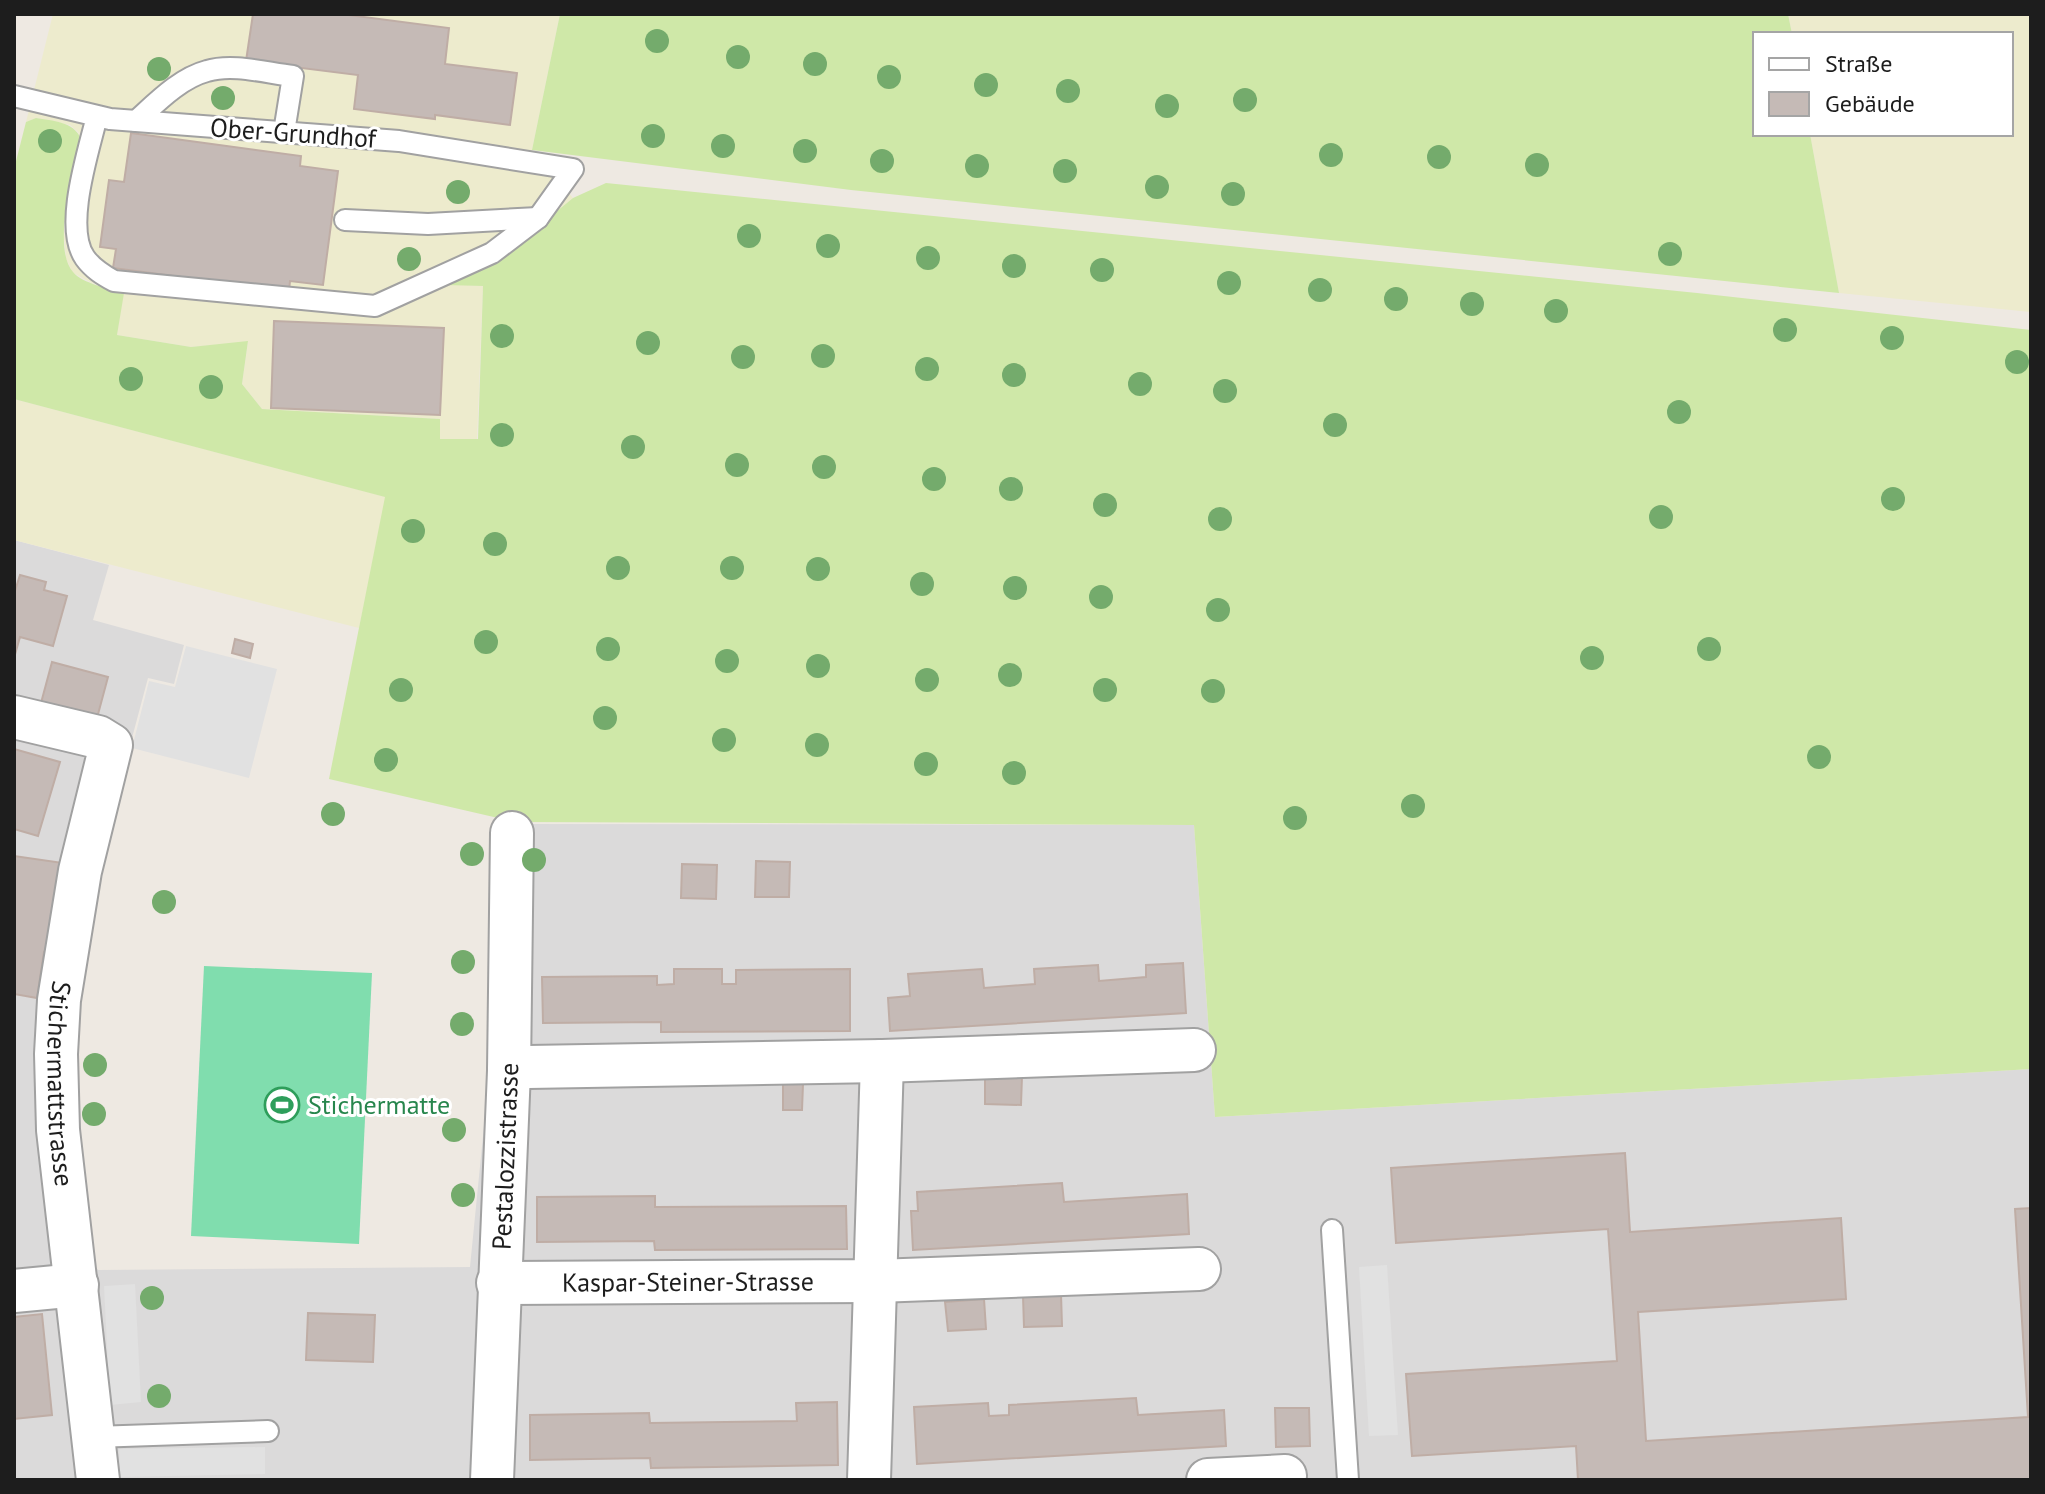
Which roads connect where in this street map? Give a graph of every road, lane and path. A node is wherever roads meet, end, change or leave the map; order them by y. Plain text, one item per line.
1 (14, 96) edge
2 (97, 116) junction
3 (136, 121) junction
4 (284, 132) junction
5 (538, 218) junction
6 (345, 220) dead end
7 (14, 717) edge
8 (512, 833) dead end
9 (1194, 1050) dead end
10 (882, 1061) junction
11 (509, 1071) junction
12 (1332, 1230) dead end
13 (1199, 1269) dead end
14 (877, 1281) junction
15 (498, 1283) junction
16 (77, 1285) junction
17 (14, 1291) edge
18 (268, 1431) dead end
19 (94, 1437) junction
20 (1290, 1478) edge
21 (98, 1480) edge
22 (492, 1480) edge
23 (869, 1480) edge
24 (1208, 1480) edge
25 (1348, 1480) edge

1 - 2 lane, Ober-Grundhof
2 - 3 lane, Ober-Grundhof
2 - 5 lane
3 - 4 lane, Ober-Grundhof
3 - 4 lane
4 - 5 lane, Ober-Grundhof
5 - 6 lane
7 - 16 street, Stichermattstrasse
8 - 11 street, Pestalozzistrasse
9 - 10 street
10 - 11 street
10 - 14 street
11 - 15 street, Pestalozzistrasse
12 - 25 lane
13 - 14 street, Kaspar-Steiner-Strasse
14 - 15 street, Kaspar-Steiner-Strasse
14 - 23 street
15 - 22 street, Pestalozzistrasse
16 - 17 street
16 - 19 street, Stichermattstrasse
18 - 19 lane
19 - 21 street, Stichermattstrasse
20 - 24 street

